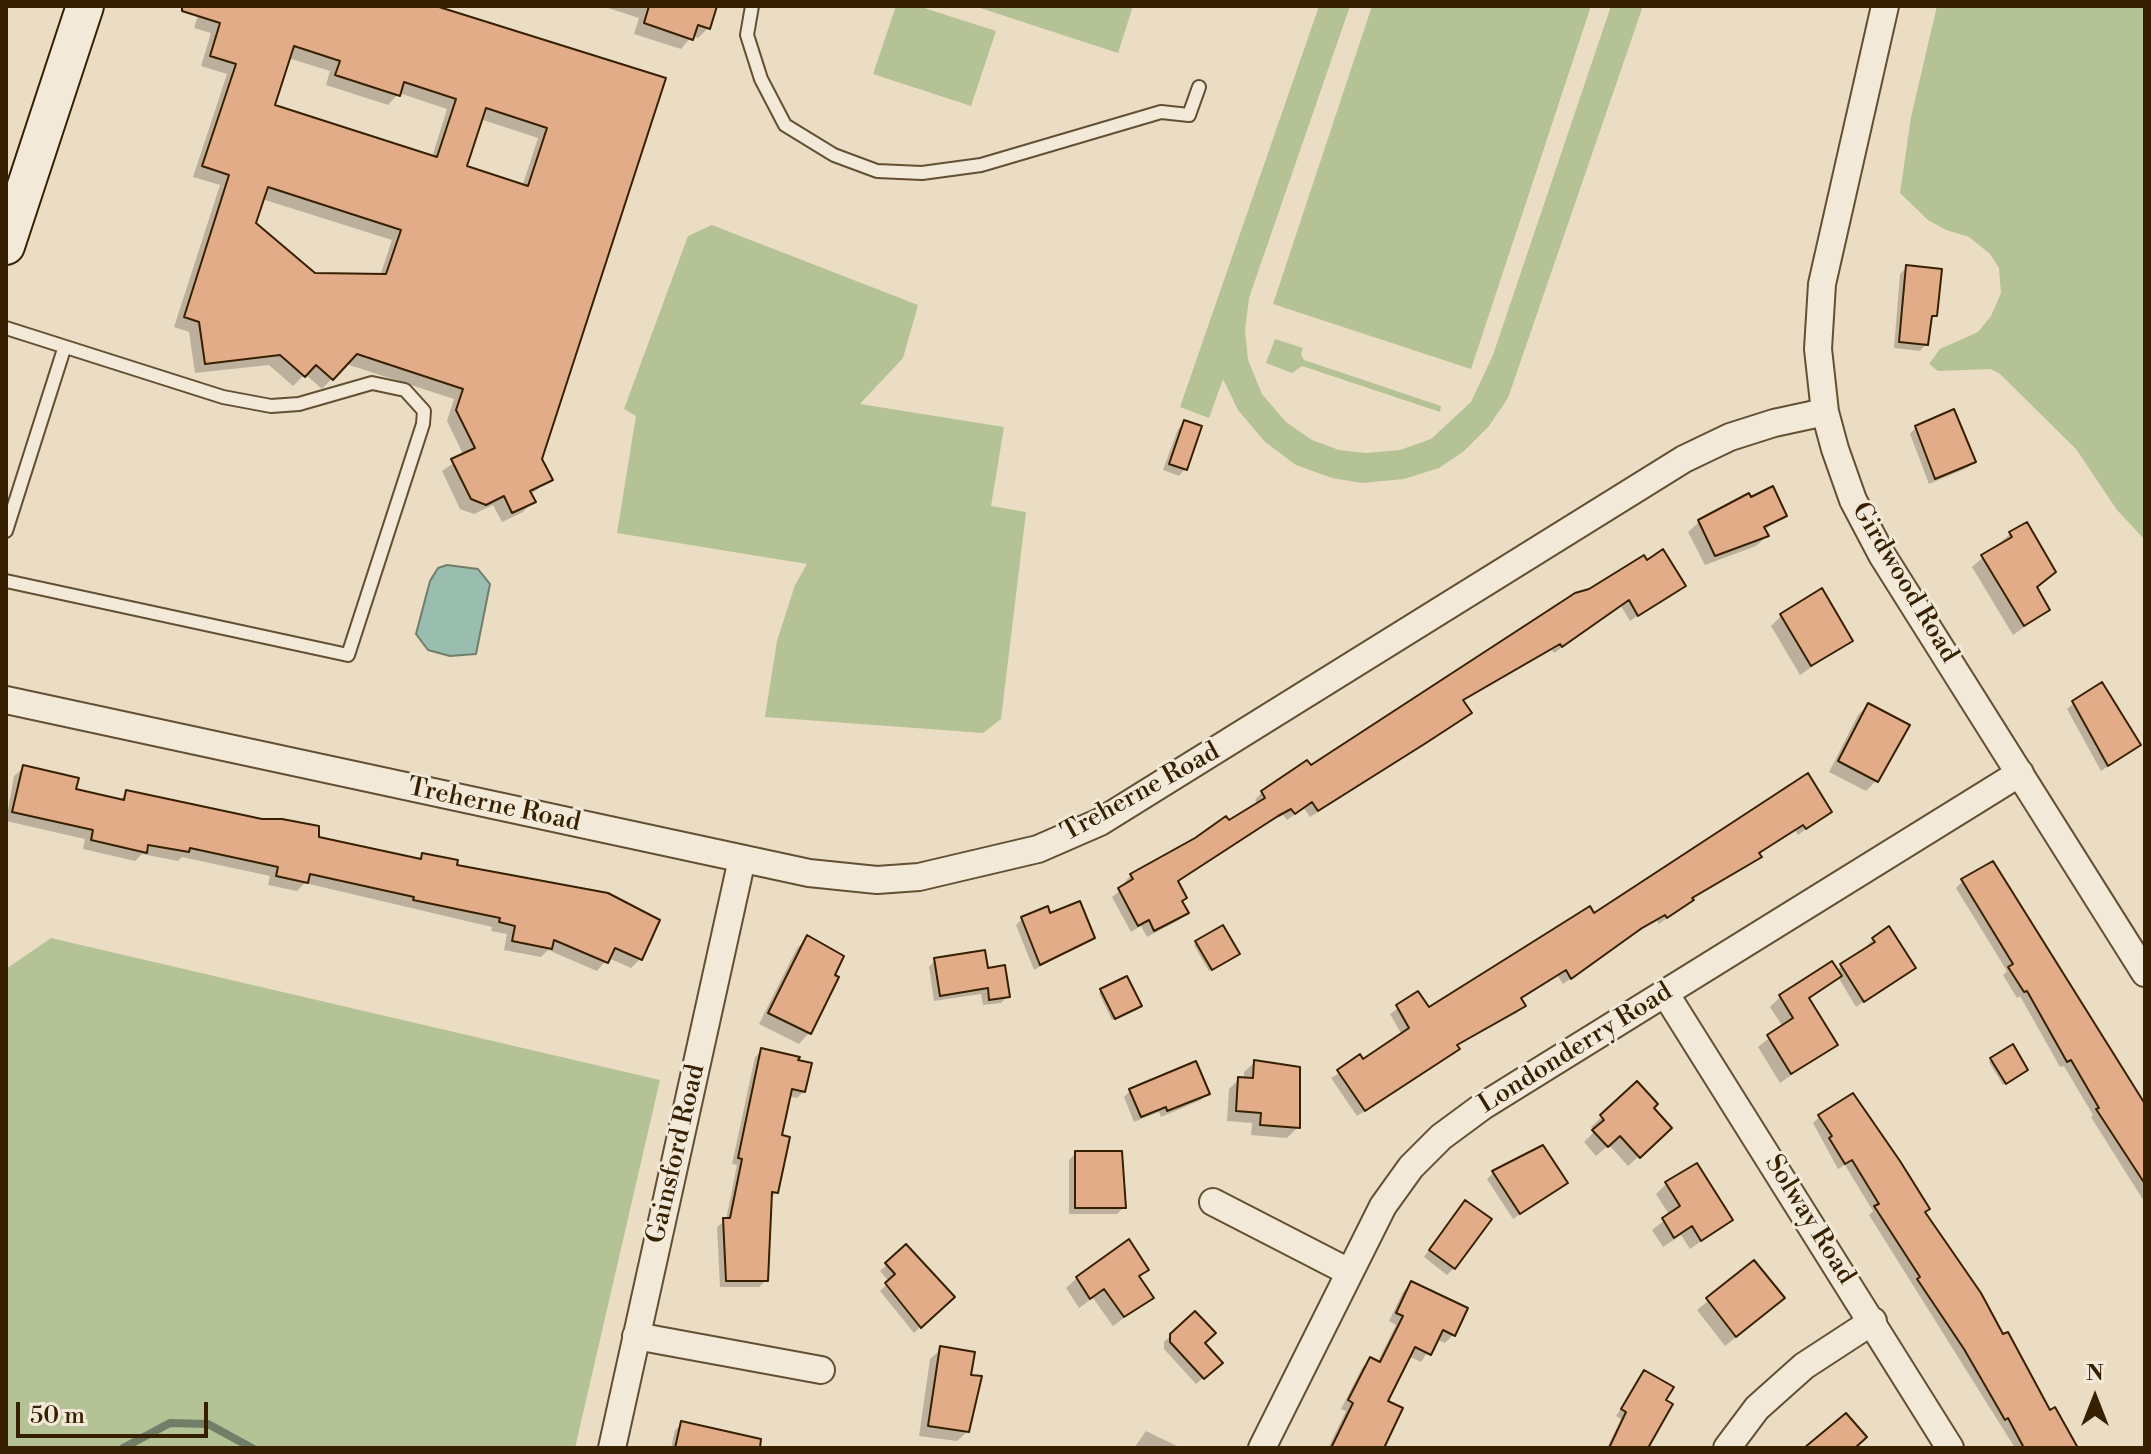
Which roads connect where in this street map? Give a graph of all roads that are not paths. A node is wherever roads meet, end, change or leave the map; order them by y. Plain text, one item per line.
1 (85, 6) edge
2 (752, 6) edge
3 (1885, 6) edge
4 (1199, 87) dead end
5 (6, 246) edge
6 (6, 328) edge
7 (64, 349) junction
8 (1825, 412) junction
9 (6, 531) edge
10 (6, 581) edge
11 (6, 700) edge
12 (2020, 773) junction
13 (742, 859) junction
14 (2145, 973) edge
15 (1665, 993) junction
16 (1213, 1202) dead end
17 (1349, 1272) junction
18 (1873, 1321) junction
19 (636, 1336) junction
20 (821, 1370) dead end
21 (612, 1448) edge
22 (1262, 1448) edge
23 (1727, 1448) edge
24 (1950, 1448) edge

1 - 5 street
2 - 4 lane
3 - 8 street, Girdwood Road
6 - 7 lane
7 - 9 lane
7 - 10 lane
8 - 12 street, Girdwood Road
8 - 13 street, Treherne Road
11 - 13 street, Treherne Road
12 - 14 street, Girdwood Road
12 - 15 street, Londonderry Road
13 - 19 street, Gainsford Road
15 - 17 street, Londonderry Road
15 - 18 street, Solway Road
16 - 17 street
17 - 22 street, Londonderry Road
18 - 23 street
18 - 24 street, Solway Road
19 - 20 street
19 - 21 street, Gainsford Road

